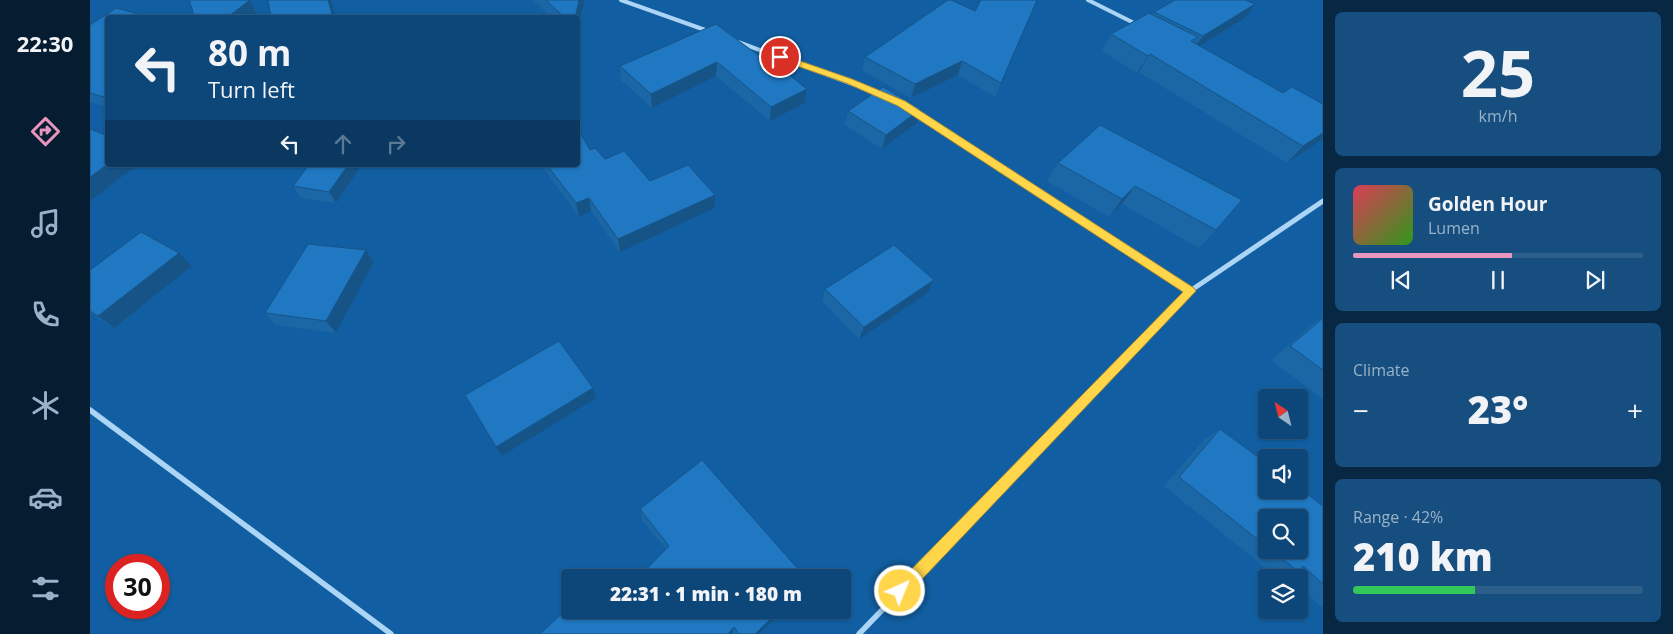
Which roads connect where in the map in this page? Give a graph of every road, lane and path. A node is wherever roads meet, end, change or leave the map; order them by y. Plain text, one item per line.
1 (621, 0) edge
2 (1088, 0) edge
3 (1141, 27) edge
4 (710, 32) edge
5 (728, 38) edge
6 (884, 96) edge
7 (910, 109) edge
8 (1323, 201) edge
9 (1190, 291) junction
10 (90, 410) edge
11 (391, 634) edge
12 (859, 634) edge

1 - 4 street
2 - 3 street
5 - 6 street
7 - 9 street
8 - 9 street
9 - 12 street
10 - 11 street

